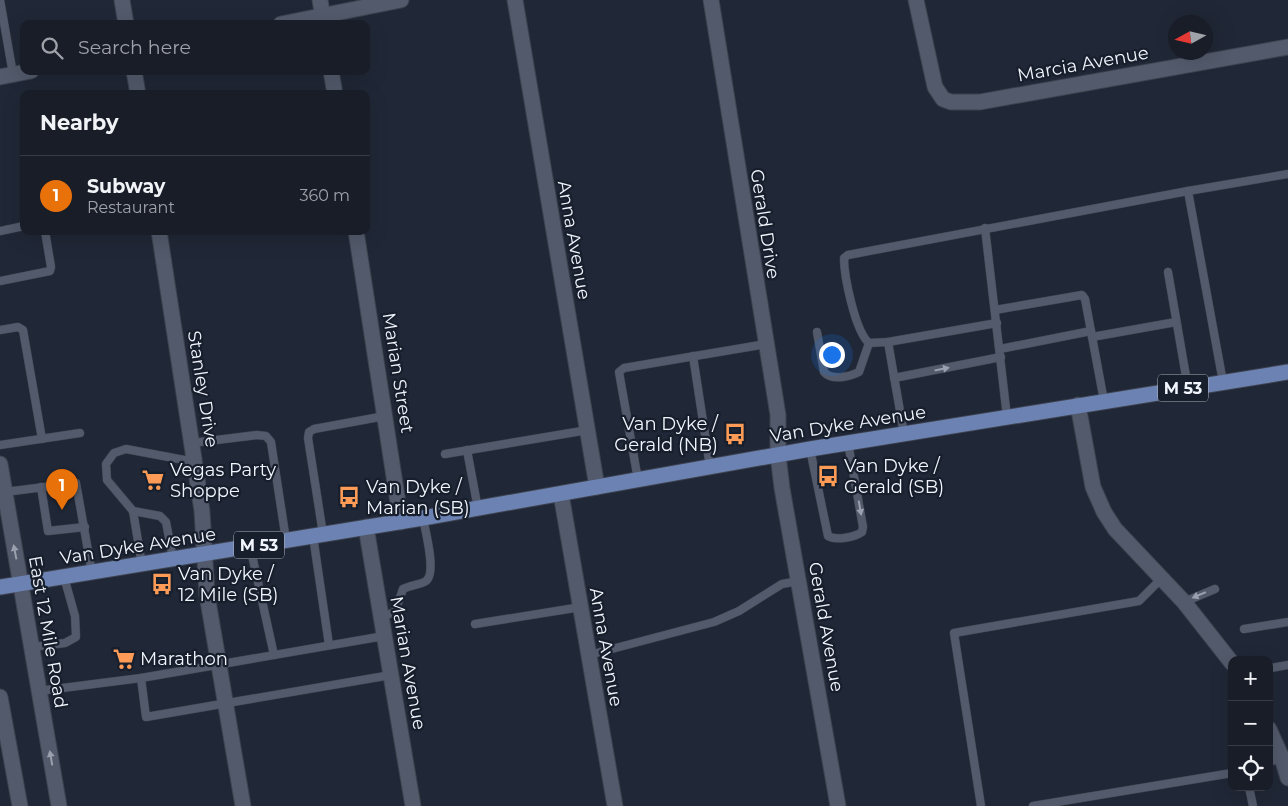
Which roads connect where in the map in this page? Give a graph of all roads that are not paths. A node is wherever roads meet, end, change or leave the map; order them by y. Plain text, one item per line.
1 (0, 0) edge
2 (122, 0) edge
3 (320, 0) edge
4 (401, 0) edge
5 (514, 0) edge
6 (711, 0) edge
7 (916, 0) edge
8 (125, 20) edge
9 (323, 20) edge
10 (1288, 47) edge
11 (20, 73) edge
12 (135, 75) edge
13 (332, 75) edge
14 (6, 76) edge
15 (137, 90) edge
16 (334, 90) edge
17 (1288, 174) edge
18 (1188, 191) junction
19 (20, 227) edge
20 (985, 228) junction
21 (0, 230) edge
22 (46, 235) edge
23 (160, 235) edge
24 (357, 235) edge
25 (1168, 272) dead end
26 (0, 282) edge
27 (995, 310) junction
28 (1176, 322) junction
29 (997, 323) junction
30 (0, 330) edge
31 (816, 332) dead end
32 (1092, 334) junction
33 (888, 342) junction
34 (869, 343) junction
35 (766, 344) junction
36 (1000, 353) junction
37 (693, 356) junction
38 (1288, 372) edge
39 (894, 378) junction
40 (1223, 382) junction
41 (1188, 388) junction
42 (1104, 401) junction
43 (1078, 405) junction
44 (386, 416) junction
45 (1007, 417) junction
46 (588, 430) junction
47 (80, 433) dead end
48 (904, 434) junction
49 (42, 439) junction
50 (192, 443) junction
51 (848, 443) junction
52 (0, 445) edge
53 (810, 449) junction
54 (467, 450) junction
55 (445, 454) dead end
56 (778, 455) junction
57 (195, 462) junction
58 (0, 464) edge
59 (710, 467) junction
60 (638, 480) junction
61 (41, 487) junction
62 (597, 487) junction
63 (5, 492) junction
64 (561, 494) junction
65 (478, 509) junction
66 (133, 510) junction
67 (423, 518) junction
68 (401, 522) junction
69 (5, 523) edge
70 (85, 527) junction
71 (366, 527) junction
72 (318, 535) junction
73 (286, 540) junction
74 (250, 546) junction
75 (204, 554) junction
76 (173, 559) junction
77 (142, 565) junction
78 (92, 573) junction
79 (64, 577) junction
80 (1160, 580) junction
81 (798, 581) junction
82 (21, 584) junction
83 (0, 587) edge
84 (1215, 589) dead end
85 (1184, 602) junction
86 (581, 607) junction
87 (381, 617) junction
88 (1288, 622) edge
89 (475, 624) dead end
90 (1244, 629) dead end
91 (384, 636) junction
92 (329, 645) junction
93 (32, 647) junction
94 (274, 655) junction
95 (589, 655) junction
96 (1228, 658) edge
97 (219, 664) junction
98 (1288, 665) edge
99 (1273, 668) edge
100 (391, 676) junction
101 (141, 678) junction
102 (39, 691) junction
103 (0, 696) edge
104 (226, 703) junction
105 (1273, 746) edge
106 (1276, 760) edge
107 (1228, 774) edge
108 (1288, 778) edge
109 (1250, 791) edge
110 (20, 806) edge
111 (59, 806) edge
112 (243, 806) edge
113 (413, 806) edge
114 (615, 806) edge
115 (838, 806) edge
116 (981, 806) edge
117 (1033, 806) edge
118 (1253, 806) edge

1 - 14 lane
2 - 8 street
3 - 9 street
4 - 9 street
5 - 46 street, Anna Avenue
6 - 35 street, Gerald Drive
7 - 10 street, Marcia Avenue
11 - 14 street
12 - 15 street
13 - 16 street
17 - 18 lane
18 - 20 lane
18 - 40 lane
19 - 21 lane
20 - 27 lane
20 - 34 lane
22 - 26 lane
23 - 50 street, Stanley Drive
24 - 44 street, Marian Street
25 - 28 lane
27 - 29 lane
27 - 32 lane
28 - 32 lane
28 - 41 lane
29 - 33 lane
29 - 36 lane
30 - 49 lane
31 - 34 lane
32 - 36 lane
32 - 42 lane
33 - 34 lane
33 - 39 lane
35 - 37 lane
35 - 56 street, Gerald Drive
39 -> 36 lane
36 - 45 lane
37 - 59 lane
37 - 60 lane
38 - 40 main road, Van Dyke Avenue / M 53
39 - 48 lane
40 - 41 main road, Van Dyke Avenue / M 53
41 - 42 main road, Van Dyke Avenue / M 53
42 - 43 main road, Van Dyke Avenue / M 53
43 - 45 main road, Van Dyke Avenue / M 53
43 - 80 street
44 - 68 street, Marian Street
44 - 72 lane
45 - 48 main road, Van Dyke Avenue / M 53
46 - 54 lane
46 - 62 street, Anna Avenue
47 - 49 lane
48 - 51 main road, Van Dyke Avenue / M 53
49 - 52 lane
50 - 57 street, Stanley Drive
50 - 73 lane
51 - 53 main road, Van Dyke Avenue / M 53
51 -> 53 lane
53 - 56 main road, Van Dyke Avenue / M 53
54 - 55 lane
54 - 65 lane
56 - 59 main road, Van Dyke Avenue / M 53
56 - 81 street, Gerald Avenue
57 - 66 lane
57 - 75 street, Stanley Drive
58 - 63 street, East 12 Mile Road
59 - 60 main road, Van Dyke Avenue / M 53
60 - 62 main road, Van Dyke Avenue / M 53
61 - 63 lane
61 - 70 lane
61 - 70 lane
62 - 64 main road, Van Dyke Avenue / M 53
63 - 69 street, East 12 Mile Road
64 - 65 main road, Van Dyke Avenue / M 53
64 - 86 street, Anna Avenue
65 - 67 main road, Van Dyke Avenue / M 53
66 - 76 lane
66 - 77 lane
67 - 68 main road, Van Dyke Avenue / M 53
67 - 87 lane
68 - 71 main road, Van Dyke Avenue / M 53
82 -> 69 street, East 12 Mile Road
70 - 78 lane
71 - 72 main road, Van Dyke Avenue / M 53
71 - 87 street, Marian Avenue
72 - 73 main road, Van Dyke Avenue / M 53
72 - 92 lane
73 - 74 main road, Van Dyke Avenue / M 53
74 - 75 main road, Van Dyke Avenue / M 53
74 - 94 lane
75 - 76 main road, Van Dyke Avenue / M 53
75 - 97 street, Stanley Drive
76 - 77 main road, Van Dyke Avenue / M 53
77 - 78 main road, Van Dyke Avenue / M 53
78 - 79 main road, Van Dyke Avenue / M 53
79 - 82 main road, Van Dyke Avenue / M 53
79 - 93 lane
80 - 85 street
80 - 116 lane
81 - 95 lane
81 - 115 street, Gerald Avenue
82 - 83 main road, Van Dyke Avenue / M 53
82 - 93 street, East 12 Mile Road
84 -> 85 lane
85 - 96 street
86 - 89 lane
86 - 95 street, Anna Avenue
87 - 91 street, Marian Avenue
88 - 90 lane
91 - 92 lane
91 - 100 street, Marian Avenue
92 - 94 lane
93 - 102 street, East 12 Mile Road
94 - 97 lane
95 - 114 street, Anna Avenue
97 - 101 lane
97 - 104 street, Stanley Drive
98 - 99 lane
100 - 104 lane
100 - 113 street, Marian Avenue
101 - 102 lane
101 - 104 lane
111 -> 102 street, East 12 Mile Road
103 - 110 street
104 - 112 street, Stanley Drive
105 - 106 street
106 - 108 street
107 - 117 lane
109 - 118 lane

